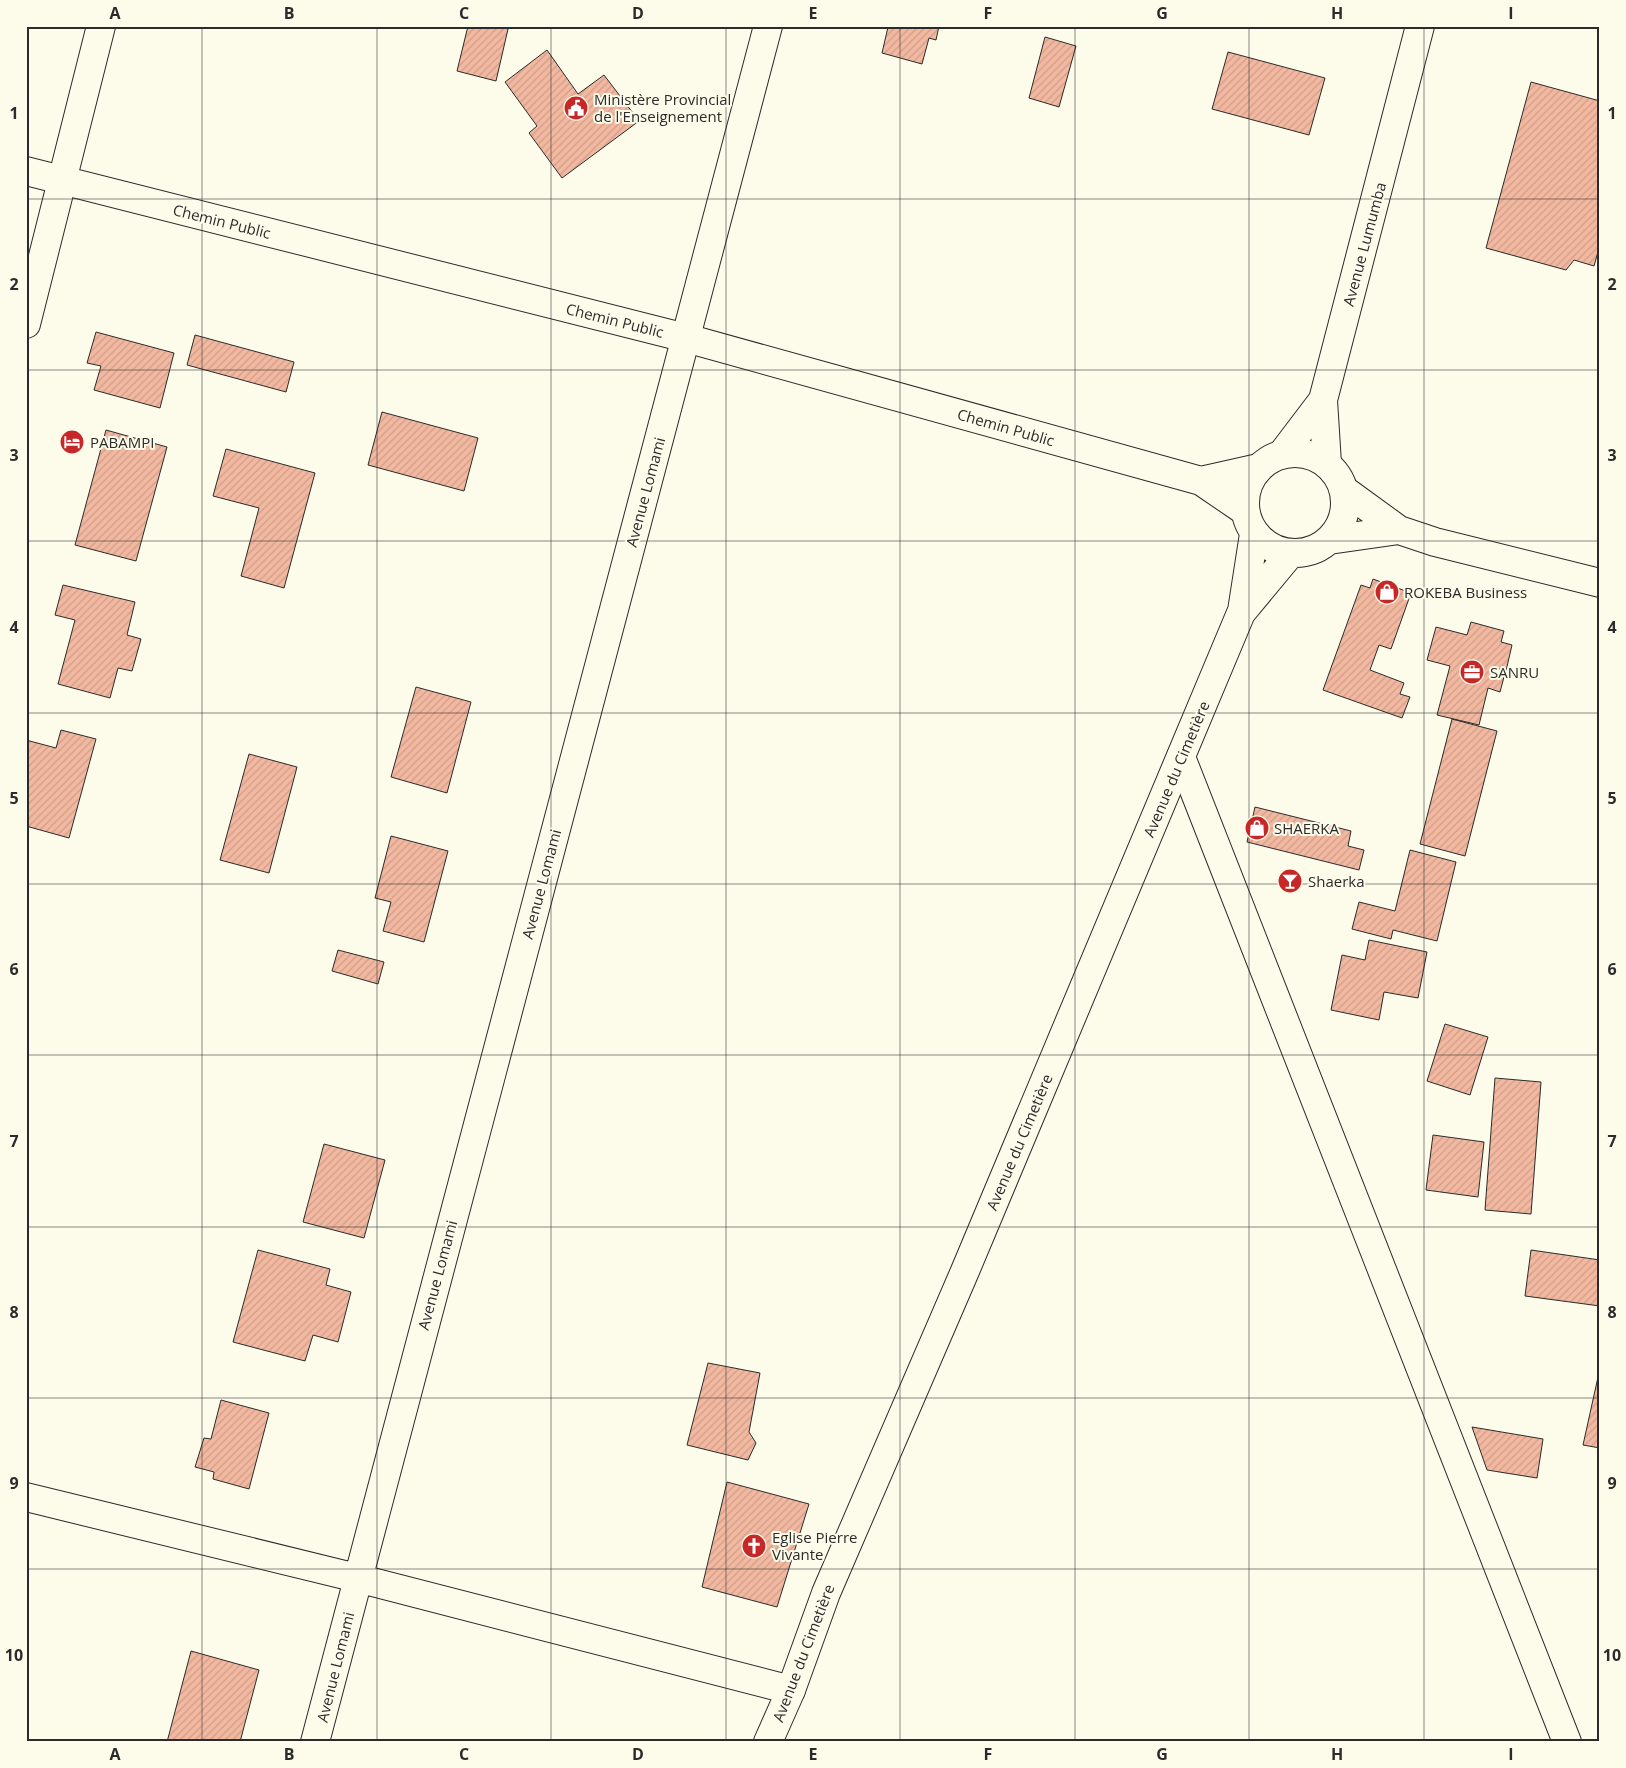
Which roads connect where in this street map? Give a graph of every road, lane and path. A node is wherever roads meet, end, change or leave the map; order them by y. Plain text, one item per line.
1 (101, 26) edge
2 (768, 26) edge
3 (1420, 26) edge
4 (26, 171) edge
5 (63, 181) junction
6 (26, 324) edge
7 (686, 338) junction
8 (1323, 400) junction
9 (1282, 454) junction
10 (1327, 464) junction
11 (1259, 468) junction
12 (1201, 481) junction
13 (1344, 490) junction
14 (1250, 522) junction
15 (1399, 530) junction
16 (1329, 540) junction
17 (1290, 554) junction
18 (1600, 583) edge
19 (1241, 613) junction
20 (1181, 757) junction
21 (26, 1498) edge
22 (358, 1578) junction
23 (791, 1690) junction
24 (315, 1742) edge
25 (768, 1742) edge
26 (1568, 1742) edge

1 - 5 street
2 - 7 street, Avenue Lomami
3 - 8 street, Avenue Lumumba
4 - 5 street, Chemin Public
5 - 6 street
5 - 7 street, Chemin Public
7 - 12 street, Chemin Public
7 - 22 street, Avenue Lomami
8 - 9 street
8 - 10 street, Avenue Lumumba
9 - 10 street
9 - 11 street
10 - 13 street
11 - 12 street
11 - 14 street
12 - 14 street
13 - 15 street
13 - 16 street
14 - 17 street
14 - 19 street
15 - 16 street
15 - 18 street
16 - 17 street
17 - 19 street, Avenue du Cimetière
19 - 20 street, Avenue du Cimetière
20 - 23 street, Avenue du Cimetière
20 - 26 street
21 - 22 street
22 - 23 street
22 - 24 street, Avenue Lomami
23 - 25 street, Avenue du Cimetière

